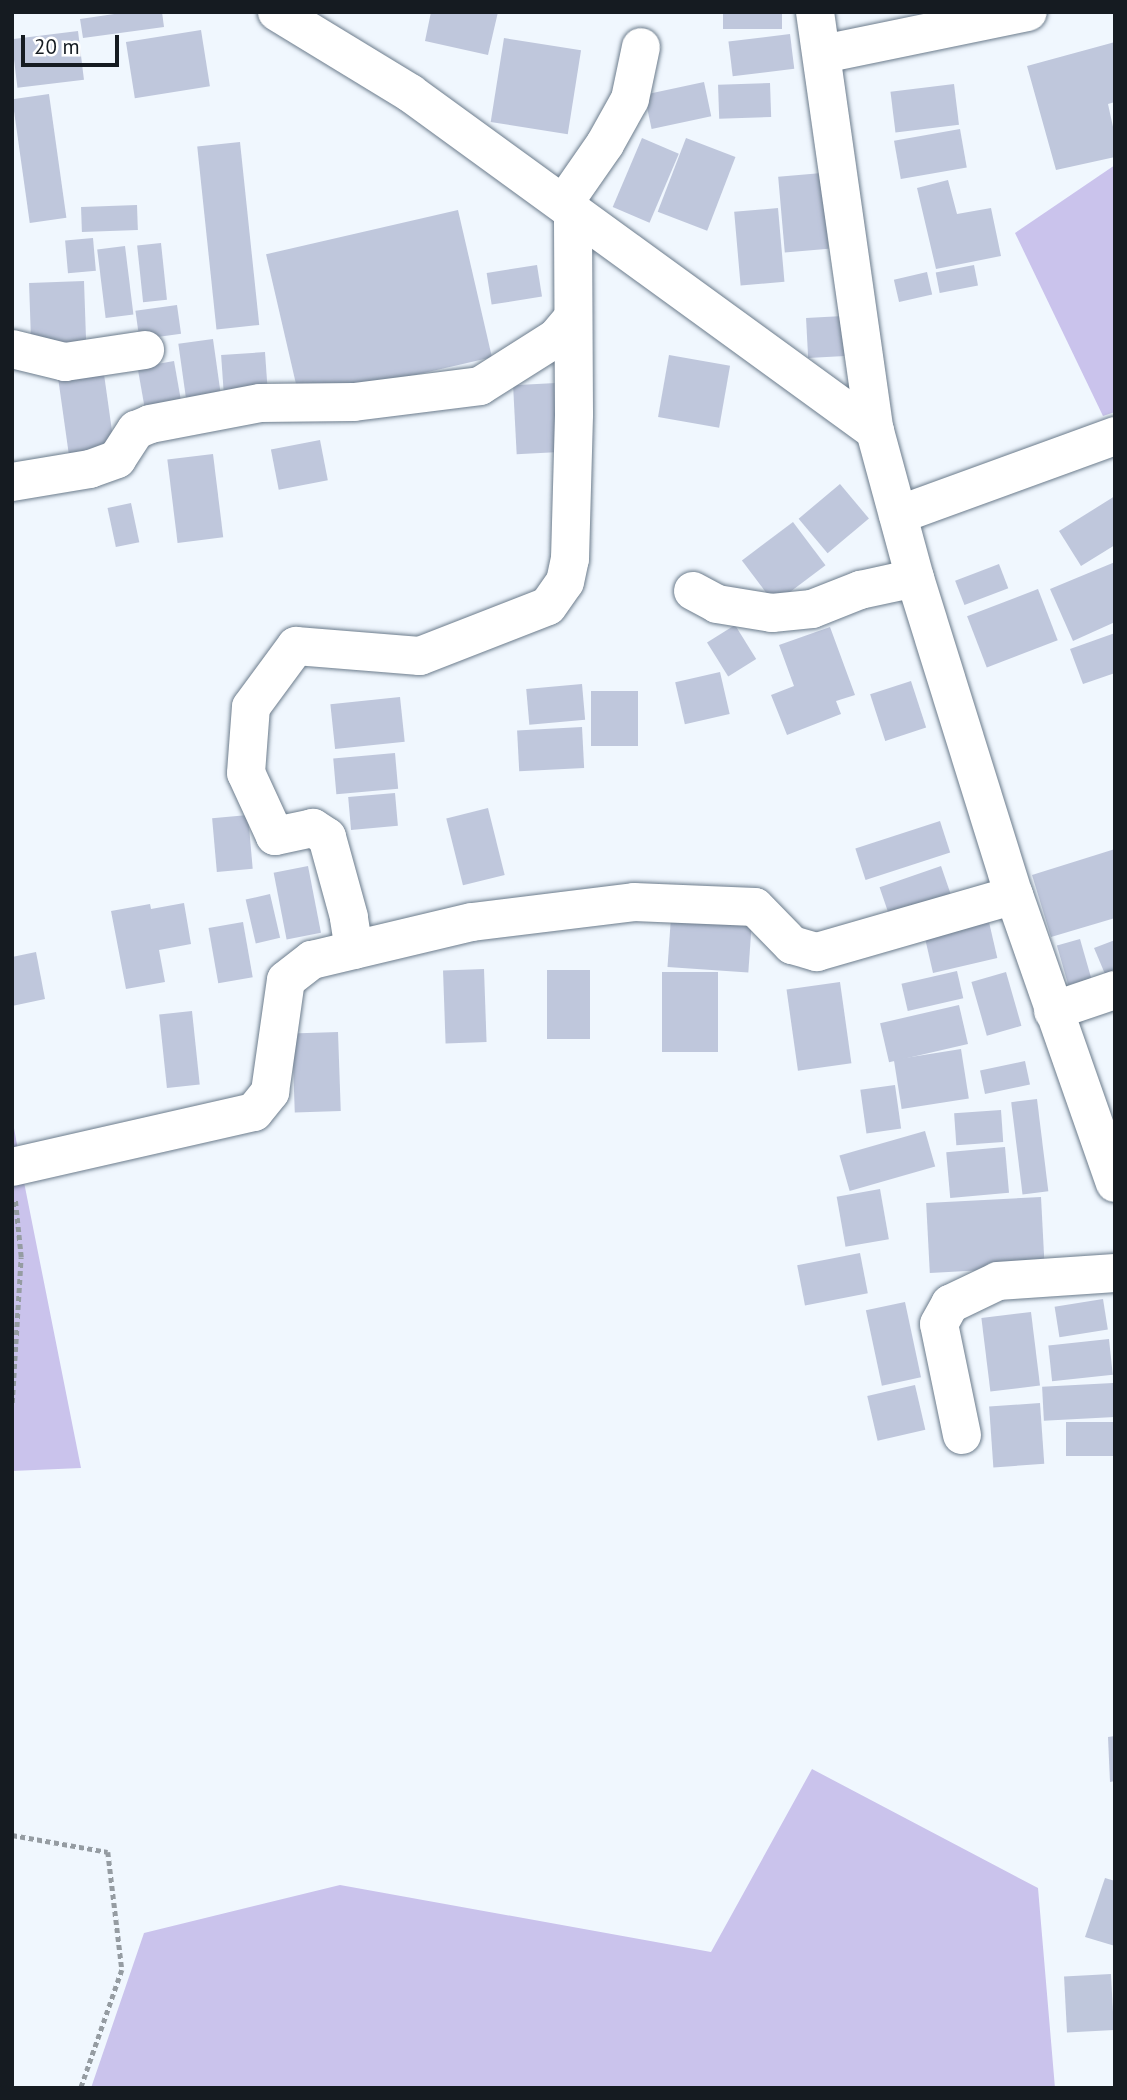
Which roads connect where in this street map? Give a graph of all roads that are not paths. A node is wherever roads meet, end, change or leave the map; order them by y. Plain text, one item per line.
1 (277, 12) edge
2 (815, 12) edge
3 (1028, 12) edge
4 (641, 47) dead end
5 (823, 54) junction
6 (568, 207) junction
7 (571, 320) junction
8 (12, 349) edge
9 (145, 350) dead end
10 (875, 431) junction
11 (1115, 436) edge
12 (12, 482) edge
13 (898, 515) junction
14 (915, 578) junction
15 (693, 591) dead end
16 (1014, 895) junction
17 (354, 950) junction
18 (1115, 990) edge
19 (1053, 1012) junction
20 (12, 1167) edge
21 (1115, 1183) edge
22 (1115, 1273) edge
23 (962, 1435) dead end

1 - 6 street
2 - 5 street
3 - 5 street
4 - 6 street
5 - 10 street
6 - 7 street
6 - 10 street
7 - 12 street
7 - 17 street
8 - 9 street
10 - 13 street
11 - 13 street
13 - 14 street
14 - 15 street
14 - 16 street
16 - 17 street
16 - 19 street
17 - 20 street
18 - 19 street
19 - 21 street
22 - 23 street

